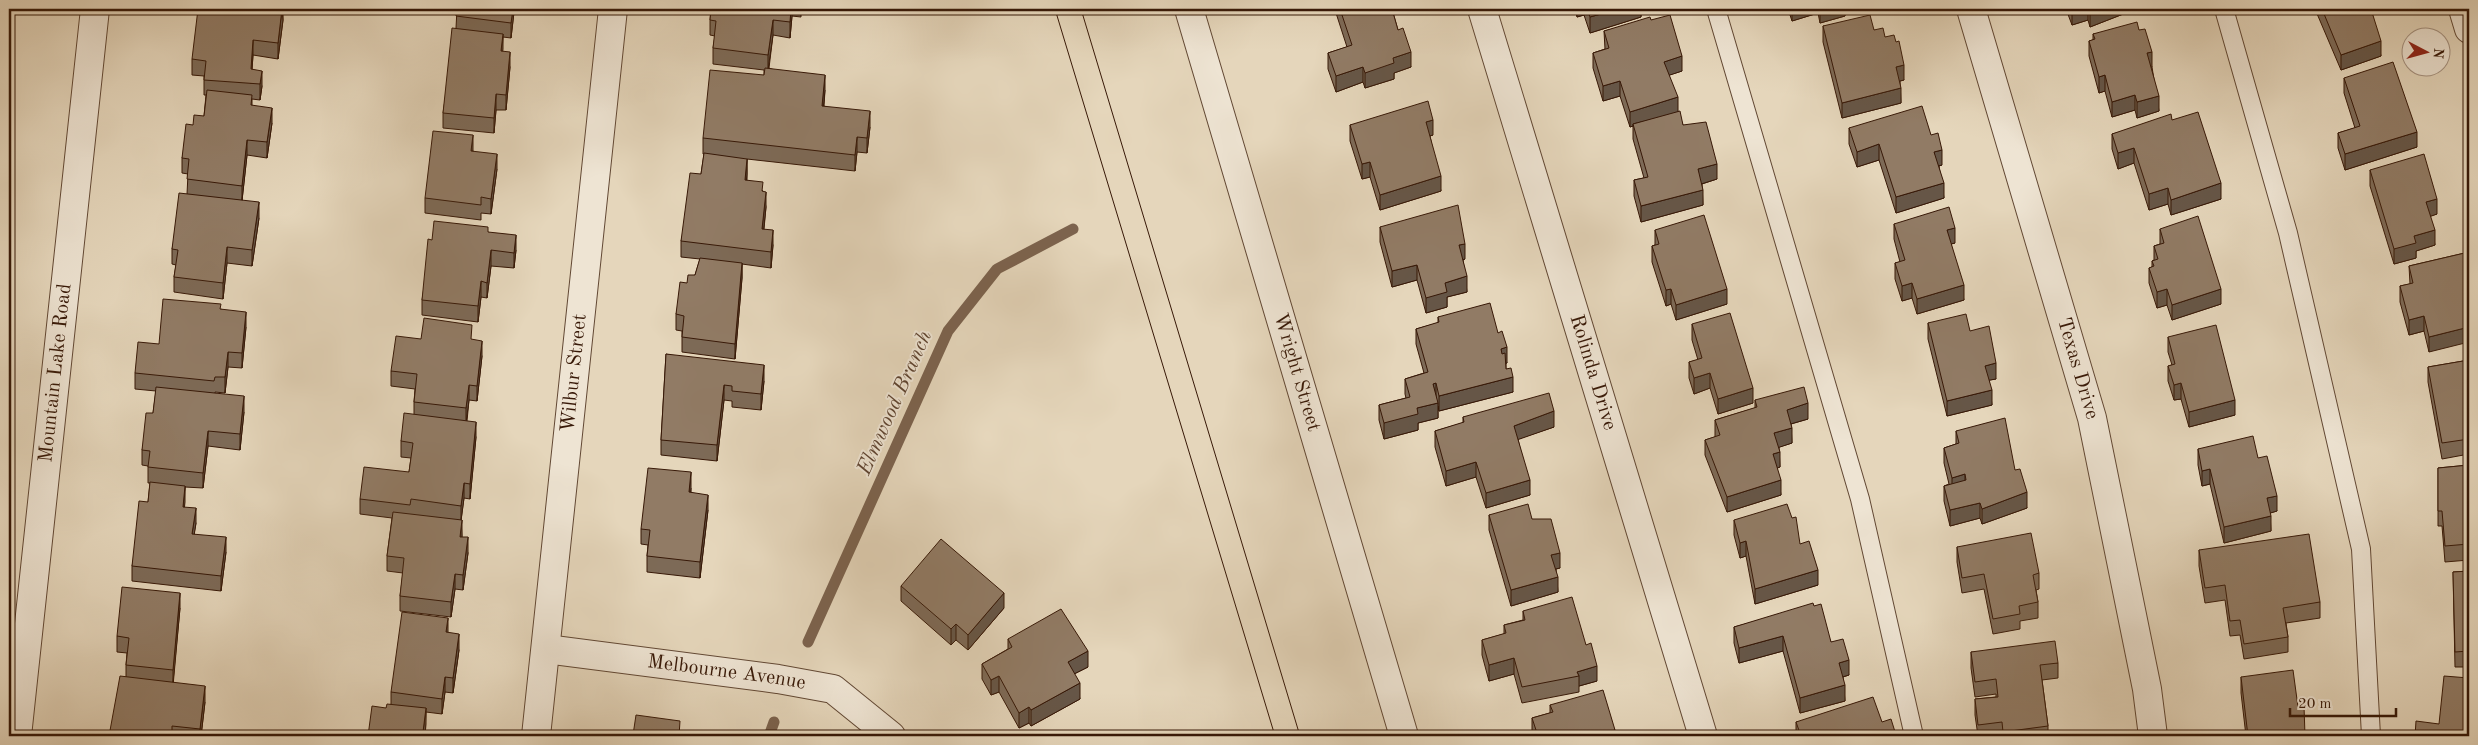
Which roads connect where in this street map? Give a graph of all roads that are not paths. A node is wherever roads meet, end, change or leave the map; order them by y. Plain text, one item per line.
1 (95, 9) edge
2 (613, 9) edge
3 (1189, 9) edge
4 (1482, 9) edge
5 (1716, 9) edge
6 (1971, 9) edge
7 (2224, 9) edge
8 (2463, 9) edge
9 (2469, 29) edge
10 (546, 649) junction
11 (17, 736) edge
12 (536, 736) edge
13 (891, 736) edge
14 (1404, 736) edge
15 (1703, 736) edge
16 (1914, 736) edge
17 (2153, 736) edge
18 (2371, 736) edge

1 - 11 street, Mountain Lake Road
2 - 10 street, Wilbur Street
3 - 14 street, Wright Street
4 - 15 street, Rolinda Drive
5 - 16 lane
6 - 17 street, Texas Drive
7 - 18 lane
8 - 9 street
10 - 12 street, Wilbur Street
10 - 13 street, Melbourne Avenue

